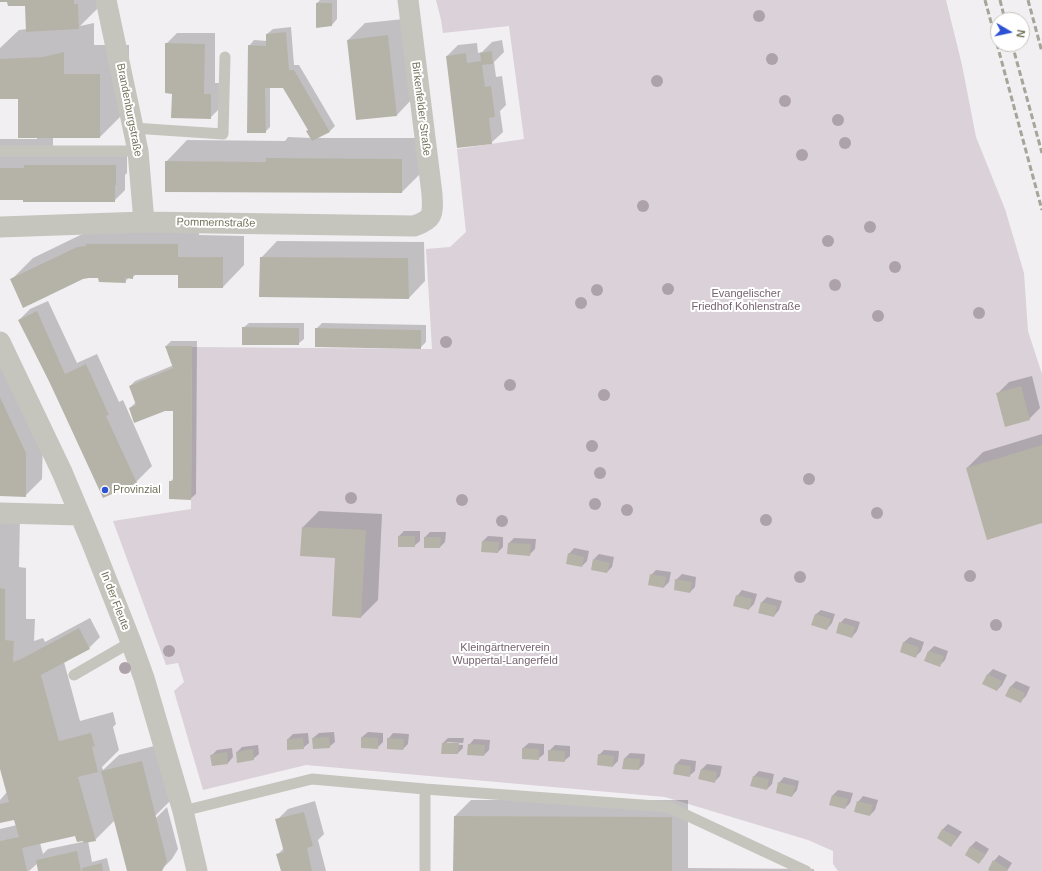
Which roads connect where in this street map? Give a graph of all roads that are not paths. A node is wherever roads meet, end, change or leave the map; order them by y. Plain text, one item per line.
1 (106, 0) edge
2 (408, 0) edge
3 (225, 57) dead end
4 (133, 128) junction
5 (0, 151) edge
6 (138, 151) junction
7 (430, 217) joint
8 (144, 222) junction
9 (0, 227) edge
10 (0, 342) edge
11 (0, 513) edge
12 (80, 515) junction
13 (131, 642) junction
14 (74, 675) dead end
15 (426, 789) junction
16 (183, 811) junction
17 (197, 871) edge
18 (425, 871) edge
19 (806, 871) edge

1 - 4 street, Brandenburgstraße
2 - 7 street, Birkenfelder Straße
3 - 4 lane
4 - 6 street, Brandenburgstraße
5 - 6 lane
6 - 8 street, Brandenburgstraße
7 - 8 street, Pommernstraße
8 - 9 street, Pommernstraße
10 - 12 street, In der Fleute
11 - 12 street
12 - 13 street, In der Fleute
13 - 14 lane
13 - 16 street, In der Fleute
15 - 16 lane
15 - 18 lane
15 - 19 lane
16 - 17 street, In der Fleute

